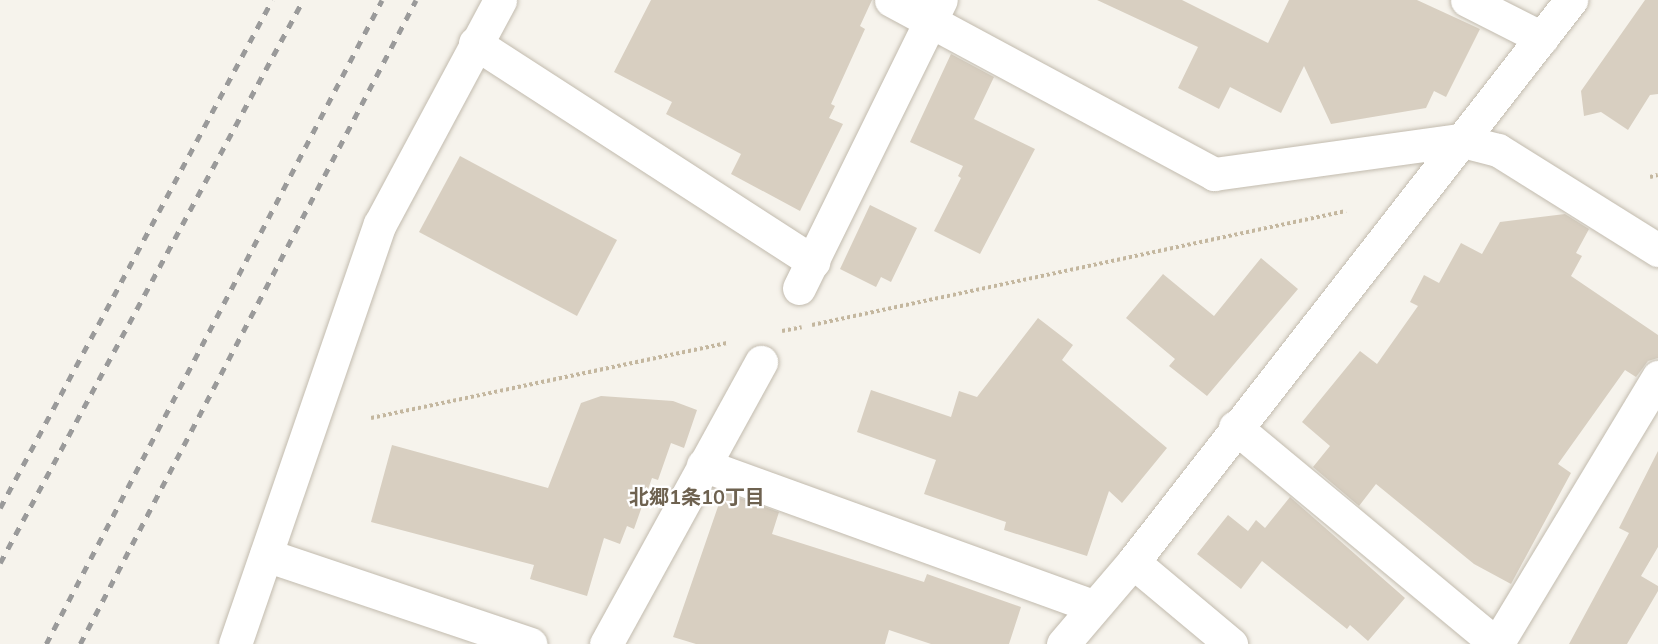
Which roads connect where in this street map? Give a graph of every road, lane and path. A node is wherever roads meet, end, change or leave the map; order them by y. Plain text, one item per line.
1 (500, 0) edge
2 (891, 0) edge
3 (1467, 0) edge
4 (1571, 0) edge
5 (936, 10) edge
6 (1542, 38) junction
7 (475, 43) junction
8 (1459, 140) junction
9 (1658, 175) edge
10 (1650, 177) dead end
11 (1346, 211) dead end
12 (1658, 250) edge
13 (777, 332) dead end
14 (731, 342) dead end
15 (761, 362) dead end
16 (1658, 377) edge
17 (371, 418) dead end
18 (1235, 428) junction
19 (703, 465) junction
20 (266, 555) junction
21 (1132, 562) junction
22 (1092, 606) junction
23 (235, 644) edge
24 (530, 644) edge
25 (606, 644) edge
26 (1063, 644) edge
27 (1231, 644) edge
28 (1496, 644) edge

1 - 7 street
2 - 5 street
3 - 6 street
4 - 6 street
5 - 7 street
5 - 8 street
6 - 8 street
7 - 20 street
8 - 12 street
8 - 18 street
9 - 10 path
11 - 13 path
14 - 17 path
15 - 19 street
16 - 28 street
18 - 21 street
18 - 28 street
19 - 22 street
19 - 25 street
20 - 23 street
20 - 24 street
21 - 22 street
21 - 27 street
22 - 26 street

